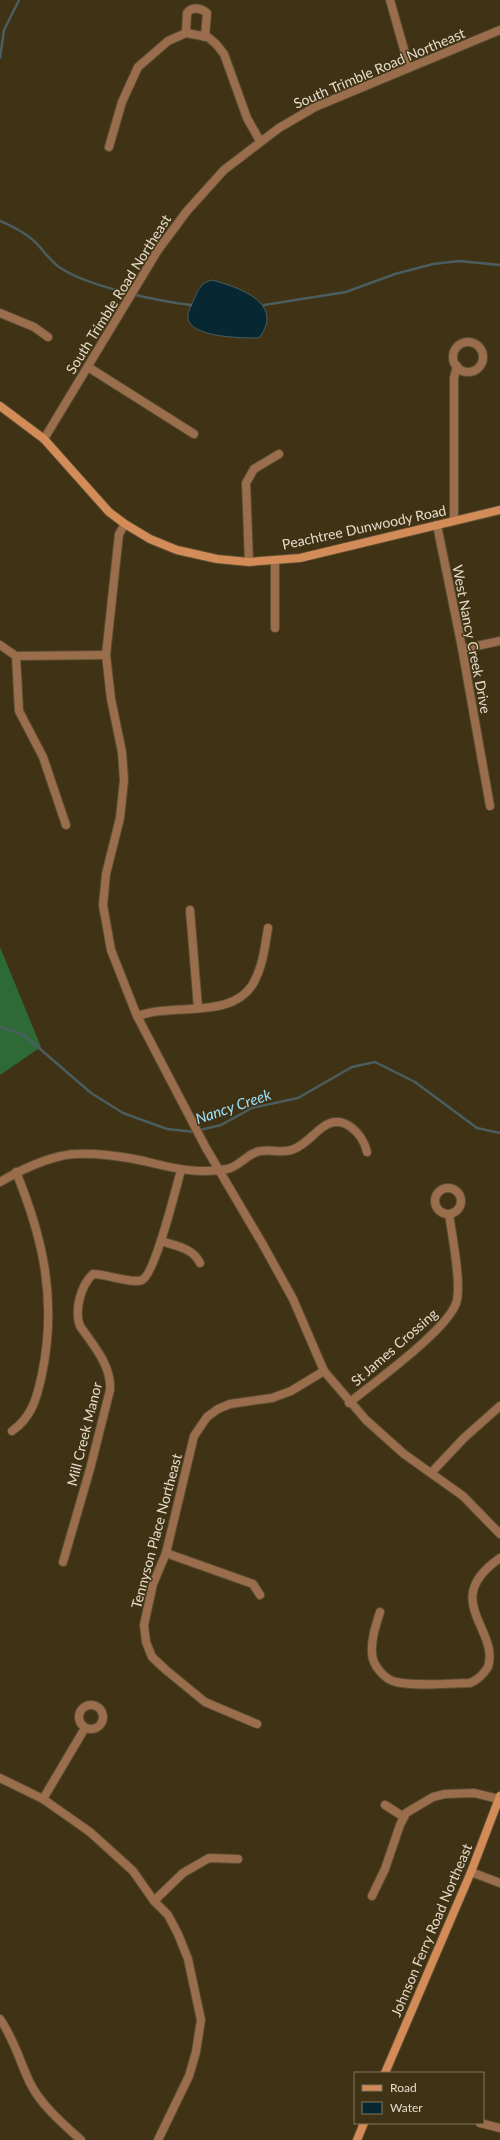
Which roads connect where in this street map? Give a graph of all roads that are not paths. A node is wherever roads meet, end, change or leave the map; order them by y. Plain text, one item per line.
1 (390, 0) edge
2 (500, 30) edge
3 (186, 34) junction
4 (205, 37) junction
5 (408, 67) junction
6 (260, 141) junction
7 (109, 147) dead end
8 (0, 313) edge
9 (48, 337) dead end
10 (456, 366) dead end
11 (88, 367) junction
12 (0, 406) edge
13 (194, 434) dead end
14 (44, 439) junction
15 (279, 454) dead end
16 (500, 510) edge
17 (454, 521) junction
18 (125, 524) junction
19 (437, 525) junction
20 (276, 560) junction
21 (249, 562) junction
22 (275, 628) dead end
23 (500, 641) edge
24 (0, 646) edge
25 (463, 649) junction
26 (106, 655) junction
27 (16, 656) junction
28 (490, 806) dead end
29 (66, 825) dead end
30 (190, 910) dead end
31 (268, 928) dead end
32 (198, 1008) junction
33 (137, 1016) junction
34 (367, 1152) dead end
35 (181, 1170) junction
36 (218, 1170) junction
37 (16, 1172) junction
38 (0, 1182) edge
39 (449, 1214) dead end
40 (161, 1241) junction
41 (200, 1263) dead end
42 (324, 1371) junction
43 (350, 1403) junction
44 (500, 1406) edge
45 (12, 1431) dead end
46 (431, 1473) junction
47 (500, 1534) edge
48 (166, 1553) junction
49 (500, 1558) edge
50 (63, 1562) dead end
51 (260, 1595) dead end
52 (380, 1612) dead end
53 (257, 1724) dead end
54 (85, 1728) dead end
55 (0, 1778) edge
56 (499, 1798) edge
57 (43, 1799) junction
58 (385, 1805) dead end
59 (404, 1817) junction
60 (238, 1859) dead end
61 (471, 1872) junction
62 (500, 1883) edge
63 (372, 1896) dead end
64 (154, 1901) junction
65 (0, 2019) edge
66 (385, 2072) edge
67 (364, 2124) edge
68 (484, 2124) edge
69 (500, 2128) edge
70 (81, 2140) edge
71 (158, 2140) edge
72 (357, 2140) edge

1 - 5 street
2 - 5 street, South Trimble Road Northeast
3 - 4 street
3 - 4 street
3 - 7 street
4 - 6 street
5 - 6 street, South Trimble Road Northeast
6 - 11 street, South Trimble Road Northeast
8 - 9 street
10 - 17 street
11 - 13 street
11 - 14 street, South Trimble Road Northeast
12 - 14 main road, Peachtree Dunwoody Road
14 - 18 main road, Peachtree Dunwoody Road
15 - 21 street
16 - 17 main road, Peachtree Dunwoody Road
17 - 19 main road, Peachtree Dunwoody Road
18 - 21 main road, Peachtree Dunwoody Road
18 - 26 street
19 - 20 main road, Peachtree Dunwoody Road
19 - 25 street, West Nancy Creek Drive
20 - 21 main road, Peachtree Dunwoody Road
20 - 22 street
23 - 25 street
24 - 27 street
25 - 28 street, West Nancy Creek Drive
26 - 27 street
26 - 33 street
27 - 29 street
30 - 32 street
31 - 32 street
32 - 33 street
33 - 36 street
34 - 36 street
35 - 36 street
35 - 37 street
35 - 40 street, Mill Creek Manor
36 - 42 street
37 - 38 street
37 - 45 street
39 - 43 street, St James Crossing
40 - 41 street
40 - 50 street, Mill Creek Manor
42 - 43 street
42 - 48 street, Tennyson Place Northeast
43 - 46 street
44 - 46 street
46 - 47 street
48 - 51 street
48 - 53 street, Tennyson Place Northeast
49 - 52 street
54 - 57 street
55 - 57 street
56 - 59 street
56 - 61 main road, Johnson Ferry Road Northeast
57 - 64 street
58 - 59 street
59 - 63 street
60 - 64 street
61 - 62 street
61 - 66 main road, Johnson Ferry Road Northeast
64 - 71 street
65 - 70 street
67 - 72 main road
68 - 69 street

